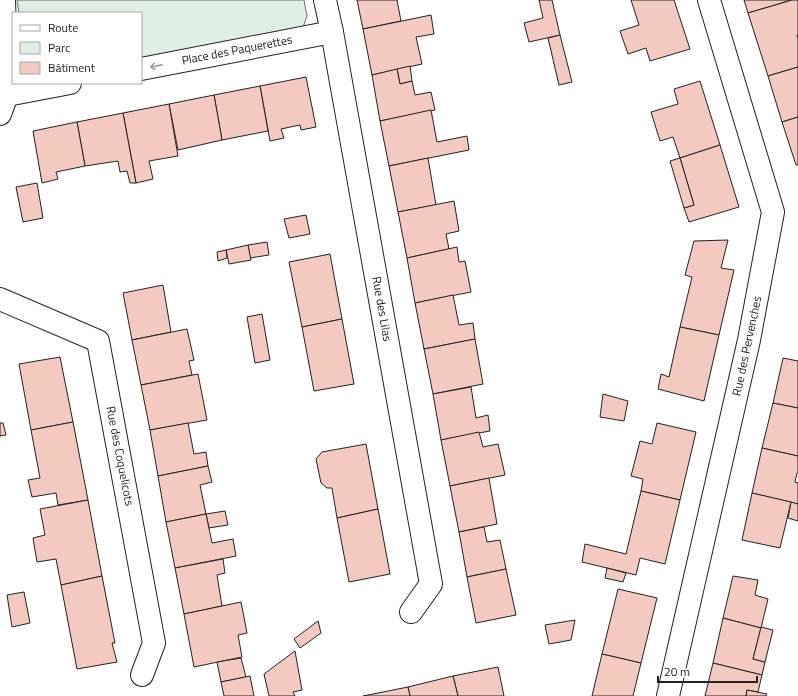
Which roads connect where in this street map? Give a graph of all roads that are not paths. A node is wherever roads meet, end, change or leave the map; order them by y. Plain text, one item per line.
1 (4, 0) edge
2 (325, 0) edge
3 (709, 0) edge
4 (332, 32) junction
5 (142, 69) edge
6 (67, 84) edge
7 (4, 104) edge
8 (0, 299) edge
9 (411, 612) dead end
10 (142, 675) dead end
11 (668, 696) edge

1 - 7 street
2 - 4 street, Rue des Lilas
3 - 11 street, Rue des Pervenches
4 -> 5 street, Place des Paquerettes
4 - 9 street, Rue des Lilas
6 - 7 street
8 - 10 street, Rue des Coquelicots

